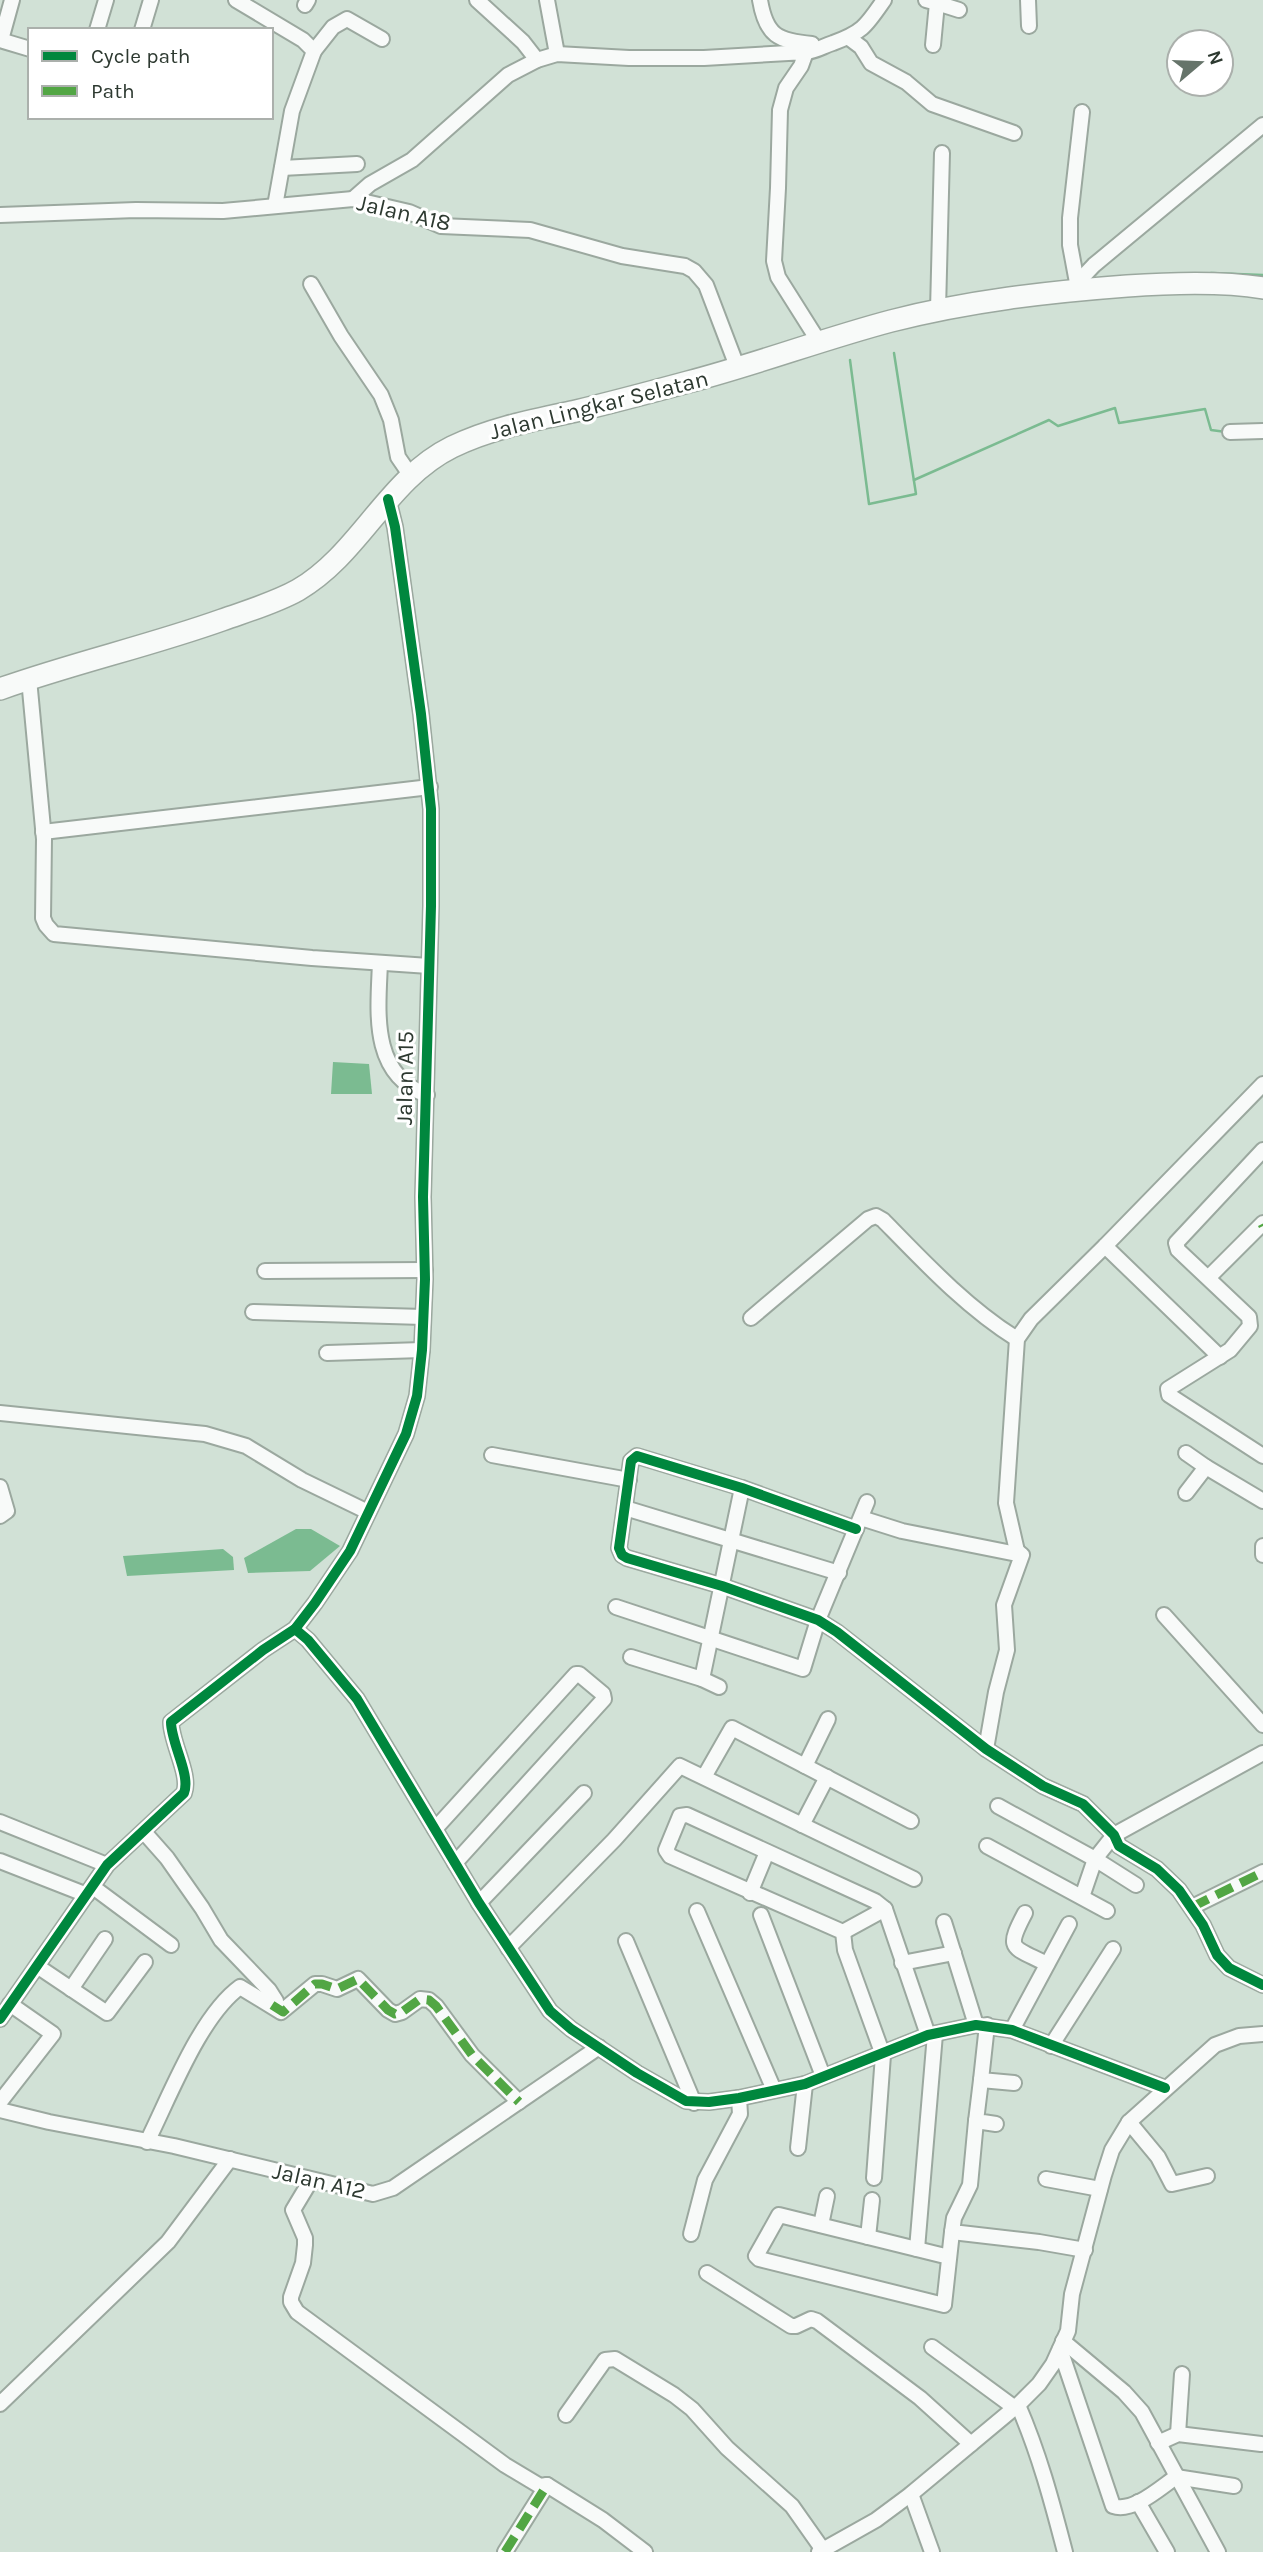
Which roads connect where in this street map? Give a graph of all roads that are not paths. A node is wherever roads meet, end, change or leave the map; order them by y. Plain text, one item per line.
1 (12, 0) edge
2 (106, 0) edge
3 (151, 0) edge
4 (477, 0) edge
5 (547, 0) edge
6 (760, 0) edge
7 (884, 0) edge
8 (1028, 0) edge
9 (931, 2) edge
10 (245, 3) edge
11 (958, 10) dead end
12 (1028, 26) dead end
13 (98, 28) edge
14 (143, 28) edge
15 (849, 38) junction
16 (0, 40) edge
17 (382, 40) dead end
18 (933, 45) dead end
19 (28, 47) edge
20 (824, 47) junction
21 (314, 51) junction
22 (806, 52) junction
23 (557, 54) junction
24 (537, 60) junction
25 (1082, 112) dead end
26 (1263, 125) edge
27 (1014, 133) dead end
28 (942, 153) dead end
29 (358, 164) dead end
30 (282, 168) junction
31 (353, 199) junction
32 (275, 206) junction
33 (0, 215) edge
34 (311, 284) dead end
35 (1078, 286) junction
36 (1263, 288) edge
37 (938, 310) junction
38 (819, 342) junction
39 (738, 369) junction
40 (1263, 431) edge
41 (1230, 432) dead end
42 (411, 476) junction
43 (388, 499) junction
44 (29, 679) junction
45 (0, 689) edge
46 (429, 787) junction
47 (43, 832) junction
48 (380, 963) junction
49 (429, 966) junction
50 (1263, 1084) edge
51 (427, 1095) junction
52 (1263, 1150) edge
53 (1263, 1224) edge
54 (1105, 1246) junction
55 (425, 1270) junction
56 (265, 1271) dead end
57 (1209, 1277) junction
58 (254, 1312) dead end
59 (423, 1317) junction
60 (751, 1318) dead end
61 (1017, 1339) junction
62 (422, 1350) junction
63 (327, 1353) dead end
64 (1220, 1357) junction
65 (0, 1413) edge
66 (1186, 1453) dead end
67 (492, 1455) dead end
68 (1263, 1456) edge
69 (1206, 1467) junction
70 (629, 1480) junction
71 (0, 1487) edge
72 (743, 1488) junction
73 (1186, 1493) dead end
74 (1263, 1500) edge
75 (867, 1502) dead end
76 (625, 1508) junction
77 (368, 1512) junction
78 (0, 1516) edge
79 (859, 1524) junction
80 (731, 1539) junction
81 (1263, 1546) edge
82 (1017, 1551) junction
83 (1263, 1555) edge
84 (839, 1573) junction
85 (722, 1586) junction
86 (616, 1607) dead end
87 (1164, 1615) dead end
88 (818, 1620) junction
89 (295, 1629) junction
90 (711, 1637) junction
91 (631, 1657) dead end
92 (702, 1678) junction
93 (719, 1687) dead end
94 (828, 1719) dead end
95 (1263, 1725) edge
96 (986, 1749) junction
97 (1263, 1753) edge
98 (805, 1766) junction
99 (704, 1777) junction
100 (827, 1777) junction
101 (584, 1793) dead end
102 (998, 1806) dead end
103 (911, 1821) dead end
104 (0, 1822) edge
105 (802, 1825) junction
106 (435, 1829) junction
107 (144, 1832) junction
108 (1114, 1835) junction
109 (987, 1846) dead end
110 (767, 1852) junction
111 (1095, 1859) junction
112 (0, 1861) edge
113 (455, 1863) junction
114 (107, 1865) junction
115 (1263, 1872) edge
116 (914, 1879) dead end
117 (1136, 1885) dead end
118 (90, 1891) junction
119 (750, 1893) junction
120 (1082, 1897) junction
121 (479, 1903) junction
122 (1192, 1906) junction
123 (885, 1909) junction
124 (1107, 1911) dead end
125 (697, 1912) dead end
126 (1025, 1913) dead end
127 (761, 1915) dead end
128 (944, 1923) dead end
129 (1069, 1924) dead end
130 (844, 1932) junction
131 (104, 1939) dead end
132 (626, 1941) dead end
133 (171, 1945) dead end
134 (508, 1948) junction
135 (1112, 1950) dead end
136 (954, 1954) junction
137 (145, 1962) dead end
138 (902, 1963) junction
139 (1047, 1964) junction
140 (37, 1966) junction
141 (1263, 1985) edge
142 (71, 1989) junction
143 (10, 2004) junction
144 (272, 2005) junction
145 (0, 2019) edge
146 (981, 2025) junction
147 (1012, 2030) junction
148 (932, 2034) junction
149 (1263, 2034) edge
150 (1051, 2046) junction
151 (599, 2047) junction
152 (883, 2055) junction
153 (823, 2076) junction
154 (981, 2080) junction
155 (1014, 2083) dead end
156 (805, 2084) junction
157 (1165, 2088) junction
158 (774, 2090) junction
159 (739, 2098) junction
160 (0, 2102) edge
161 (519, 2102) junction
162 (694, 2103) junction
163 (0, 2110) edge
164 (976, 2121) junction
165 (1129, 2122) junction
166 (996, 2124) dead end
167 (147, 2141) junction
168 (798, 2148) dead end
169 (230, 2159) junction
170 (1207, 2176) dead end
171 (874, 2178) dead end
172 (1046, 2179) dead end
173 (311, 2180) junction
174 (1100, 2189) junction
175 (827, 2196) dead end
176 (872, 2200) dead end
177 (821, 2225) junction
178 (952, 2232) junction
179 (691, 2234) dead end
180 (868, 2237) junction
181 (916, 2249) junction
182 (1084, 2250) junction
183 (948, 2257) junction
184 (706, 2273) dead end
185 (1062, 2345) junction
186 (932, 2347) dead end
187 (1182, 2374) dead end
188 (0, 2404) edge
189 (1016, 2407) junction
190 (566, 2415) dead end
191 (1178, 2434) junction
192 (1158, 2442) junction
193 (971, 2444) junction
194 (1261, 2444) dead end
195 (1176, 2477) junction
196 (547, 2486) junction
197 (1234, 2486) dead end
198 (911, 2494) junction
199 (1138, 2502) junction
200 (821, 2551) edge
201 (505, 2552) edge
202 (645, 2552) edge
203 (932, 2552) edge
204 (1065, 2552) edge
205 (1167, 2552) edge
206 (1218, 2552) edge

1 - 16 street
2 - 13 street
3 - 14 street
4 - 24 street
5 - 23 street
6 - 20 street
7 - 15 street
8 - 12 street
9 - 11 street
9 - 18 street
10 - 21 street
15 - 20 street
15 - 27 street
16 - 19 street
17 - 21 street
20 - 22 street
21 - 30 street
22 - 23 street
22 - 38 street
23 - 24 street
24 - 31 street
25 - 35 street
26 - 35 street
28 - 37 street
29 - 30 street
30 - 32 street
31 - 32 street, Jalan A18
31 - 39 street, Jalan A18
32 - 33 street, Jalan A18
34 - 42 street
35 - 36 highway, Jalan Lingkar Selatan
35 - 37 highway, Jalan Lingkar Selatan
37 - 38 highway, Jalan Lingkar Selatan
38 - 39 highway, Jalan Lingkar Selatan
39 - 42 highway, Jalan Lingkar Selatan
40 - 41 street
42 - 43 highway, Jalan Lingkar Selatan
43 - 44 highway, Jalan Lingkar Selatan
43 - 46 street, Jalan A15
44 - 45 highway, Jalan Lingkar Selatan
44 - 47 street
46 - 47 street
46 - 49 street, Jalan A15
47 - 48 street
48 - 49 street
48 - 51 street
49 - 51 street, Jalan A15
50 - 54 street
51 - 55 street, Jalan A15
52 - 57 street
53 - 57 street
54 - 61 street
54 - 64 street
55 - 56 street
55 - 59 street, Jalan A15
57 - 64 street
58 - 59 street
59 - 62 street, Jalan A15
60 - 61 street
61 - 82 street
62 - 63 street
62 - 77 street, Jalan A15
64 - 68 street
65 - 77 street
66 - 69 street
67 - 70 street
69 - 73 street
69 - 74 street
70 - 72 street
70 - 76 street
71 - 78 street
72 - 79 street
72 - 80 street
75 - 79 street
76 - 80 street
76 - 85 street
77 - 89 street, Jalan A15
79 - 82 street
79 - 84 street
80 - 84 street
80 - 85 street
81 - 83 street
82 - 96 street
84 - 88 street
85 - 88 street
85 - 90 street
86 - 90 street
87 - 95 street
88 - 90 street
88 - 96 street
89 - 106 street
89 - 107 street
90 - 92 street
91 - 92 street
92 - 93 street
94 - 98 street
96 - 108 street
97 - 108 street
98 - 99 street
98 - 100 street
99 - 105 street
99 - 134 street
100 - 103 street
100 - 105 street
101 - 121 street
102 - 111 street
104 - 114 street
105 - 116 street
106 - 113 street
106 - 113 street
107 - 114 street
107 - 144 street
108 - 111 street
108 - 122 street
109 - 120 street
110 - 119 street
110 - 119 street
110 - 123 street
111 - 117 street
111 - 120 street
112 - 118 street
113 - 121 street
114 - 118 street
115 - 122 street
118 - 133 street
118 - 140 street
119 - 130 street
120 - 124 street
121 - 134 street
122 - 141 street
123 - 130 street
123 - 138 street
125 - 158 street
126 - 139 street
127 - 153 street
128 - 136 street
129 - 139 street
130 - 152 street
131 - 142 street
132 - 162 street
134 - 151 street
135 - 150 street
136 - 138 street
136 - 146 street
137 - 142 street
138 - 148 street
139 - 147 street
140 - 142 street
140 - 143 street
143 - 145 street
143 - 160 street
144 - 161 street
144 - 167 street
146 - 147 street
146 - 148 street
146 - 154 street
147 - 150 street
148 - 152 street
148 - 181 street
149 - 157 street
150 - 157 street
151 - 161 street, Jalan A12
151 - 162 street
152 - 153 street
152 - 171 street
153 - 156 street
154 - 155 street
154 - 164 street
156 - 158 street
156 - 168 street
157 - 165 street
158 - 159 street
159 - 162 street
159 - 179 street
161 - 173 street, Jalan A12
163 - 167 street, Jalan A12
164 - 166 street
164 - 178 street
165 - 170 street
165 - 174 street
167 - 169 street, Jalan A12
169 - 173 street, Jalan A12
169 - 188 street
172 - 174 street
173 - 196 street
174 - 182 street
175 - 177 street
176 - 180 street
177 - 180 street
177 - 183 street
178 - 182 street
178 - 183 street
180 - 181 street
181 - 183 street
182 - 185 street
184 - 193 street
185 - 189 street
185 - 192 street
185 - 199 street
186 - 189 street
187 - 191 street
189 - 193 street
189 - 204 street
190 - 200 street
191 - 192 street
191 - 194 street
192 - 195 street
193 - 198 street
195 - 197 street
195 - 199 street
195 - 206 street
196 - 201 street
196 - 202 street
198 - 200 street
198 - 203 street
199 - 205 street

